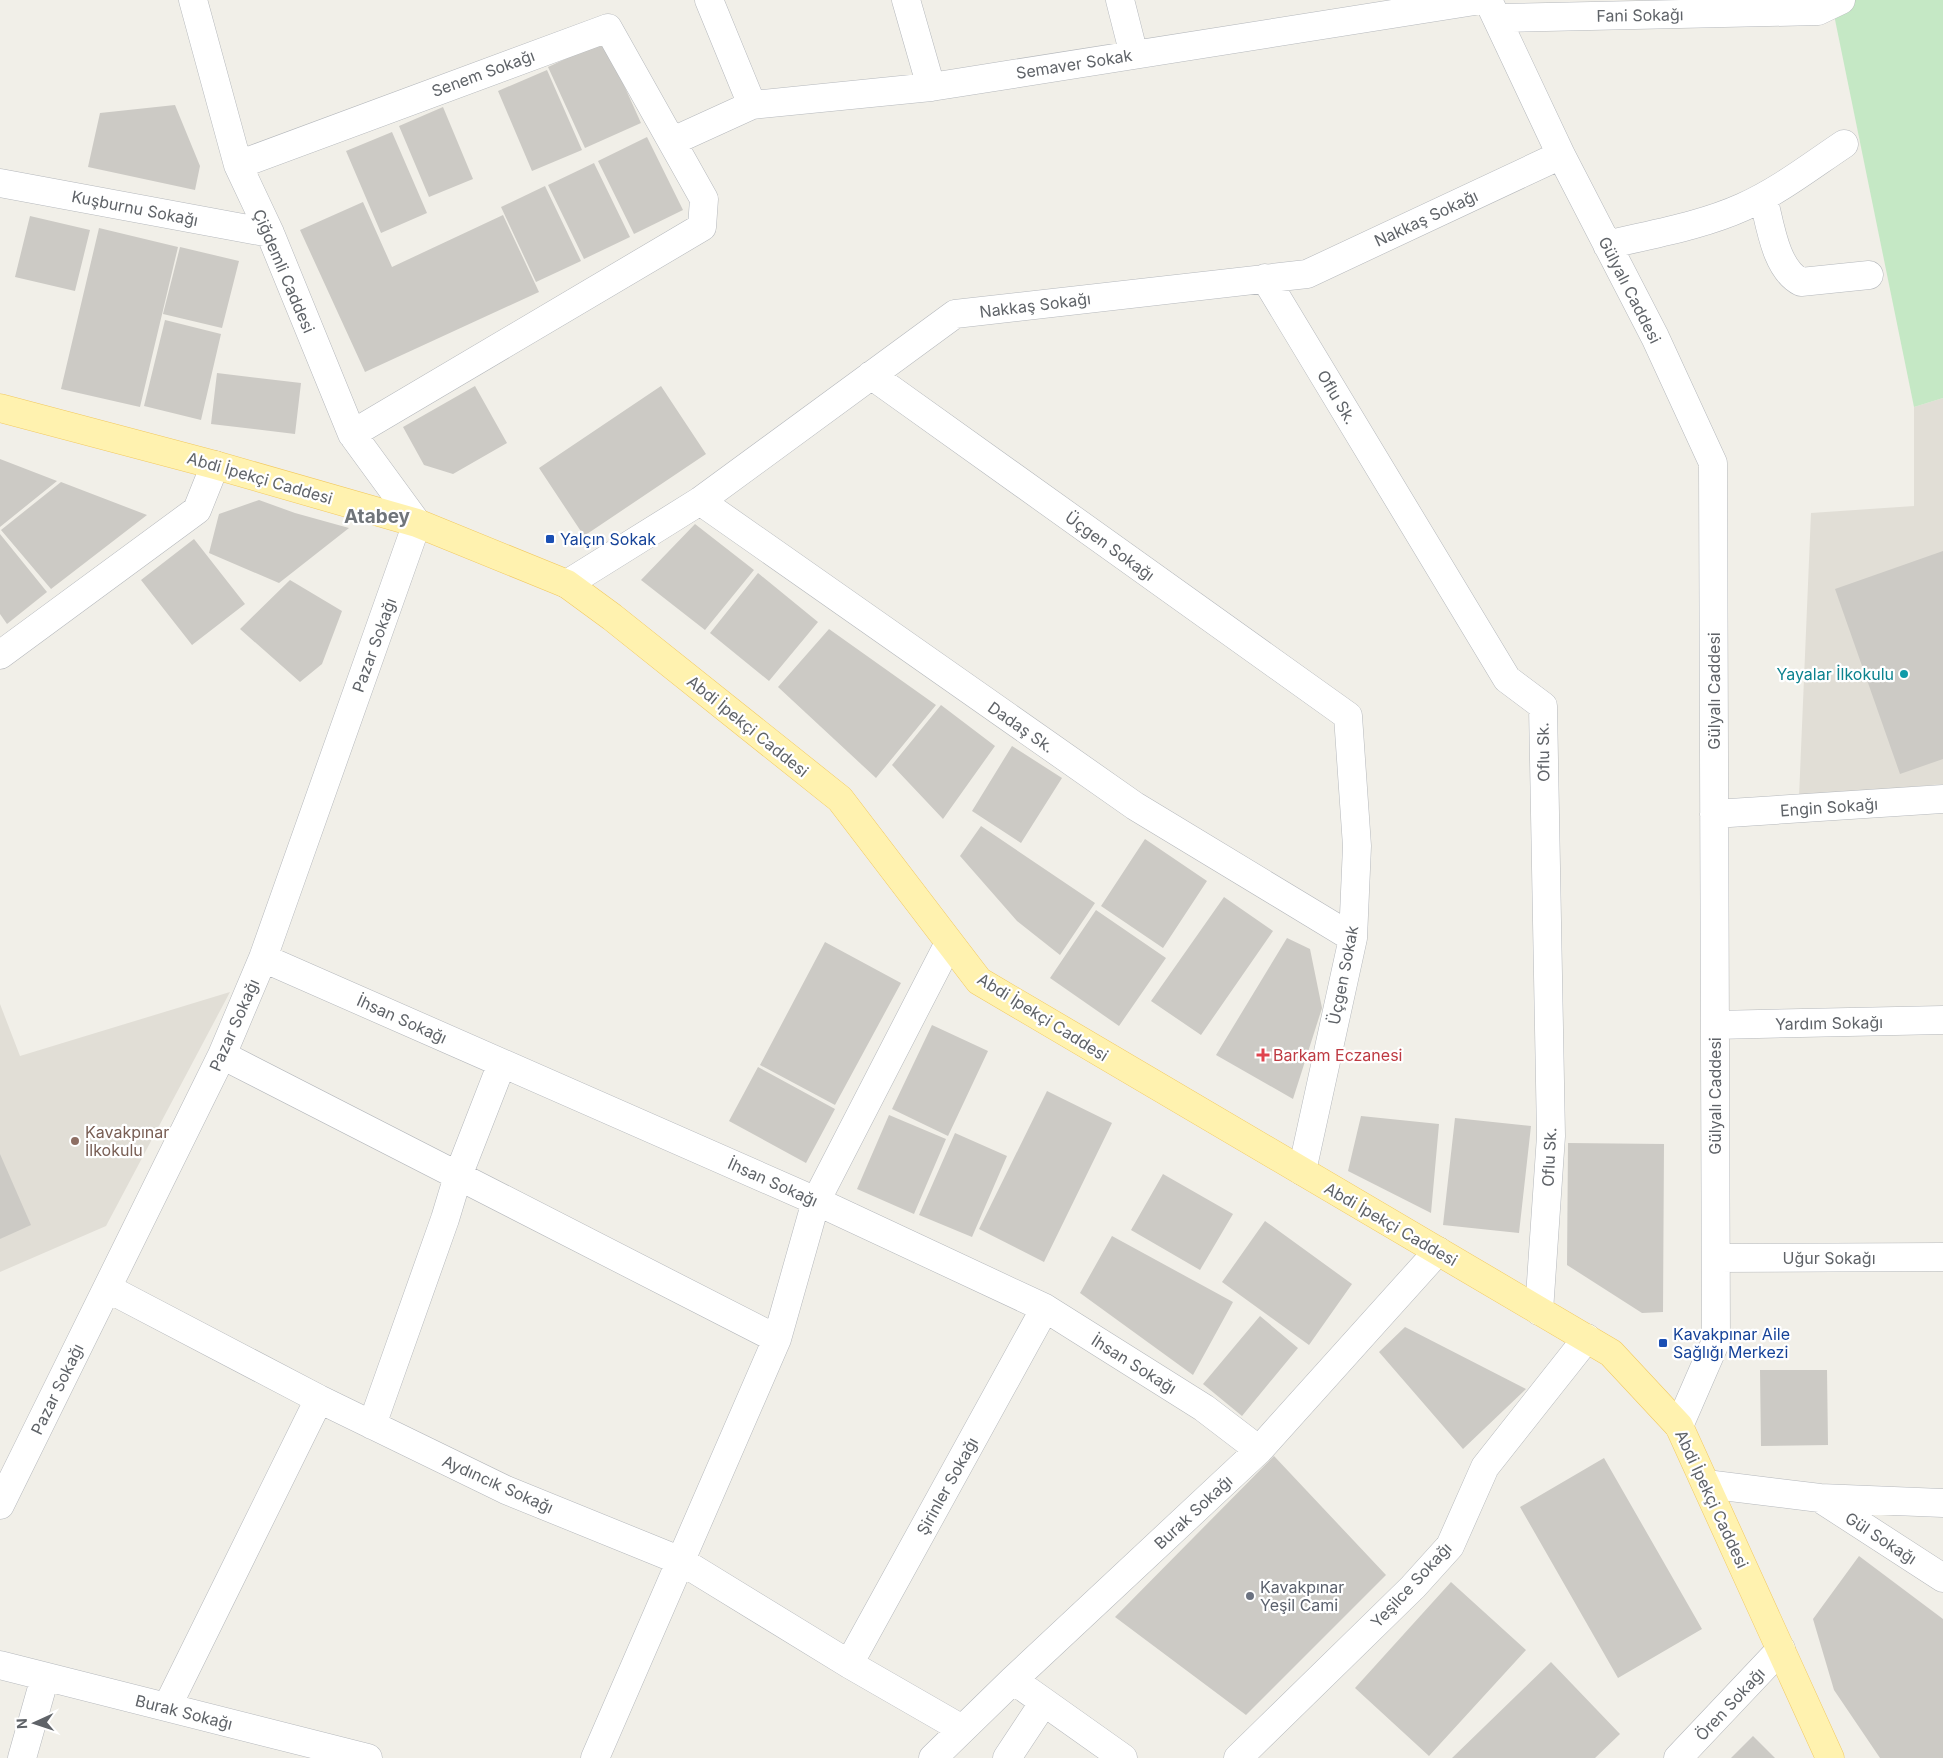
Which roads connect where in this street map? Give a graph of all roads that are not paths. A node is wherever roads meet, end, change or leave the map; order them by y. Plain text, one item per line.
1 (193, 0) edge
2 (708, 0) edge
3 (906, 0) edge
4 (1120, 0) edge
5 (1841, 0) edge
6 (1489, 6) edge
7 (1134, 54) junction
8 (931, 87) junction
9 (752, 105) junction
10 (673, 141) junction
11 (1844, 144) dead end
12 (1561, 154) junction
13 (238, 165) junction
14 (0, 183) edge
15 (1762, 197) junction
16 (270, 233) junction
17 (1607, 245) junction
18 (1869, 275) dead end
19 (1265, 278) junction
20 (872, 375) junction
21 (0, 408) edge
22 (352, 434) junction
23 (215, 465) junction
24 (700, 502) junction
25 (418, 523) junction
26 (567, 584) junction
27 (0, 655) edge
28 (1348, 716) joint
29 (1943, 800) edge
30 (1714, 814) junction
31 (1353, 938) junction
32 (949, 943) junction
33 (263, 958) junction
34 (1943, 1020) edge
35 (1715, 1025) junction
36 (222, 1054) junction
37 (502, 1063) junction
38 (1302, 1171) junction
39 (458, 1176) junction
40 (816, 1201) junction
41 (1438, 1251) junction
42 (1943, 1257) edge
43 (1716, 1258) junction
44 (108, 1288) junction
45 (1045, 1308) junction
46 (1540, 1311) junction
47 (1586, 1338) junction
48 (777, 1339) junction
49 (319, 1399) junction
50 (372, 1425) junction
51 (1679, 1426) junction
52 (1259, 1450) junction
53 (1706, 1484) junction
54 (1820, 1498) junction
55 (1943, 1503) edge
56 (0, 1505) edge
57 (681, 1561) junction
58 (1943, 1578) edge
59 (1781, 1649) junction
60 (849, 1664) junction
61 (0, 1665) edge
62 (45, 1676) junction
63 (1012, 1680) junction
64 (1044, 1702) junction
65 (167, 1707) junction
66 (962, 1729) junction
67 (22, 1758) edge
68 (368, 1758) edge
69 (595, 1758) edge
70 (933, 1758) edge
71 (1008, 1758) edge
72 (1123, 1758) edge
73 (1238, 1758) edge
74 (1678, 1758) edge
75 (1830, 1758) edge

1 - 13 street, Çiğdemli Caddesi
2 - 9 street
3 - 8 street
4 - 7 street
5 - 6 street, Fani Sokağı
6 - 7 street, Semaver Sokak
6 - 12 street, Gülyalı Caddesi
7 - 8 street, Semaver Sokak
8 - 9 street, Semaver Sokak
9 - 10 street, Semaver Sokak
10 - 13 street, Senem Sokağı
10 - 22 street
11 - 15 street
12 - 17 street, Gülyalı Caddesi
12 - 19 street, Nakkaş Sokağı
13 - 16 street, Çiğdemli Caddesi
14 - 16 street, Kuşburnu Sokağı
15 - 17 street
15 - 18 street
16 - 22 street, Çiğdemli Caddesi
17 - 30 street, Gülyalı Caddesi
19 - 20 street, Nakkaş Sokağı
19 - 46 street, Oflu Sk.
20 - 24 street, Nakkaş Sokağı
20 - 28 street, Üçgen Sokağı
21 - 23 main road, Abdi İpekçi Caddesi
22 - 25 street, Çiğdemli Caddesi
23 - 25 main road, Abdi İpekçi Caddesi
23 - 27 street
24 - 26 street, Nakkaş Sokağı
24 - 31 street, Dadaş Sk.
25 - 26 main road, Abdi İpekçi Caddesi
25 - 33 street, Pazar Sokağı
26 - 32 main road, Abdi İpekçi Caddesi
28 - 31 street, Üçgen Sokak
29 - 30 street, Engin Sokağı
30 - 35 street, Gülyalı Caddesi
31 - 38 street, Üçgen Sokak
32 - 38 main road, Abdi İpekçi Caddesi
32 - 40 street
33 - 36 street, Pazar Sokağı
33 - 37 street, İhsan Sokağı
34 - 35 street, Yardım Sokağı
35 - 43 street, Gülyalı Caddesi
36 - 39 street
36 - 44 street, Pazar Sokağı
37 - 39 street
37 - 40 street, İhsan Sokağı
38 - 41 main road, Abdi İpekçi Caddesi
39 - 48 street
39 - 50 street
40 - 45 street, İhsan Sokağı
40 - 48 street
41 - 46 main road, Abdi İpekçi Caddesi
41 - 52 street, Burak Sokağı
42 - 43 street, Uğur Sokağı
43 - 51 street, Gülyalı Caddesi
44 - 49 street, Aydıncık Sokağı
44 - 56 street, Pazar Sokağı
45 - 52 street, İhsan Sokağı
45 - 60 street, Şirinler Sokağı
46 - 47 main road, Abdi İpekçi Caddesi
47 - 51 main road, Abdi İpekçi Caddesi
47 - 73 street, Yeşilce Sokağı
48 - 57 street
49 - 50 street, Aydıncık Sokağı
49 - 65 street
50 - 57 street, Aydıncık Sokağı
51 - 53 main road, Abdi İpekçi Caddesi
52 - 63 street, Burak Sokağı
53 - 54 street
53 - 59 main road, Abdi İpekçi Caddesi
54 - 55 street
54 - 58 street, Gül Sokağı
57 - 60 street
57 - 69 street
59 - 74 street, Ören Sokağı
59 - 75 main road, Abdi İpekçi Caddesi
60 - 66 street
61 - 62 street, Burak Sokağı
62 - 65 street, Burak Sokağı
62 - 67 street
63 - 64 street
63 - 66 street, Burak Sokağı
64 - 71 street
64 - 72 street
65 - 68 street, Burak Sokağı
66 - 70 street, Burak Sokağı

